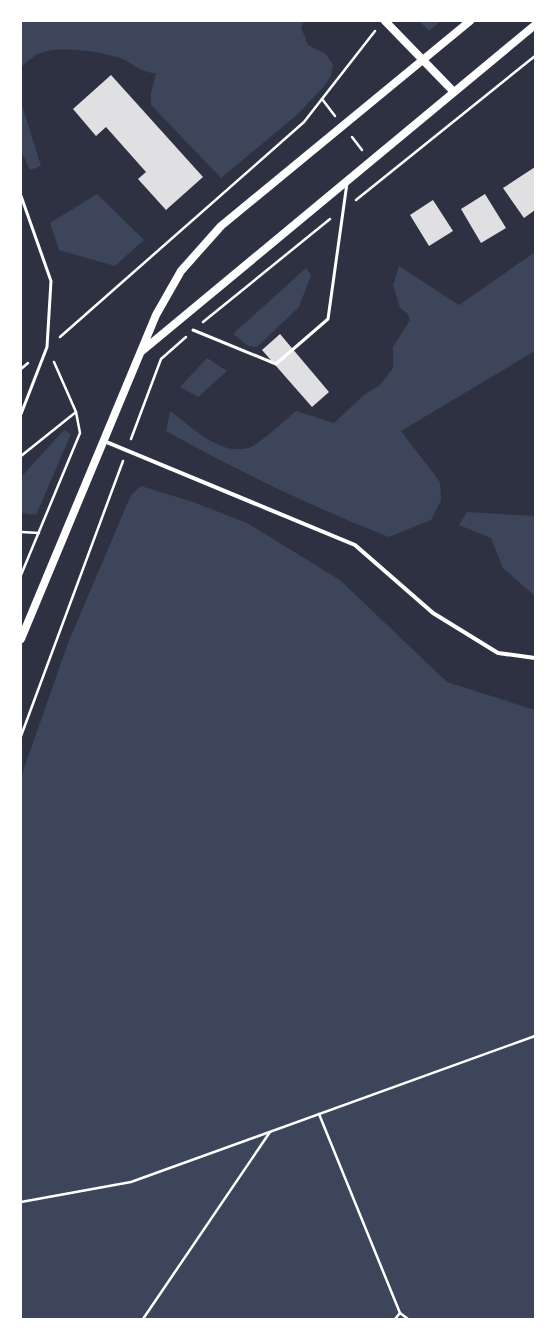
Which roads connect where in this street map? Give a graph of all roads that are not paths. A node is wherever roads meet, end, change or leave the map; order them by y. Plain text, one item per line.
1 (385, 21) edge
2 (470, 21) edge
3 (535, 25) edge
4 (424, 60) junction
5 (453, 91) junction
6 (348, 179) junction
7 (21, 196) edge
8 (193, 330) dead end
9 (142, 351) junction
10 (21, 414) edge
11 (104, 441) junction
12 (21, 639) edge
13 (535, 658) edge

1 - 4 main road
2 - 4 main road
3 - 5 main road
4 - 5 main road
4 - 9 main road
5 - 6 main road
6 - 8 lane
6 - 9 main road
7 - 10 lane
9 - 11 main road
11 - 12 main road
11 - 13 street

